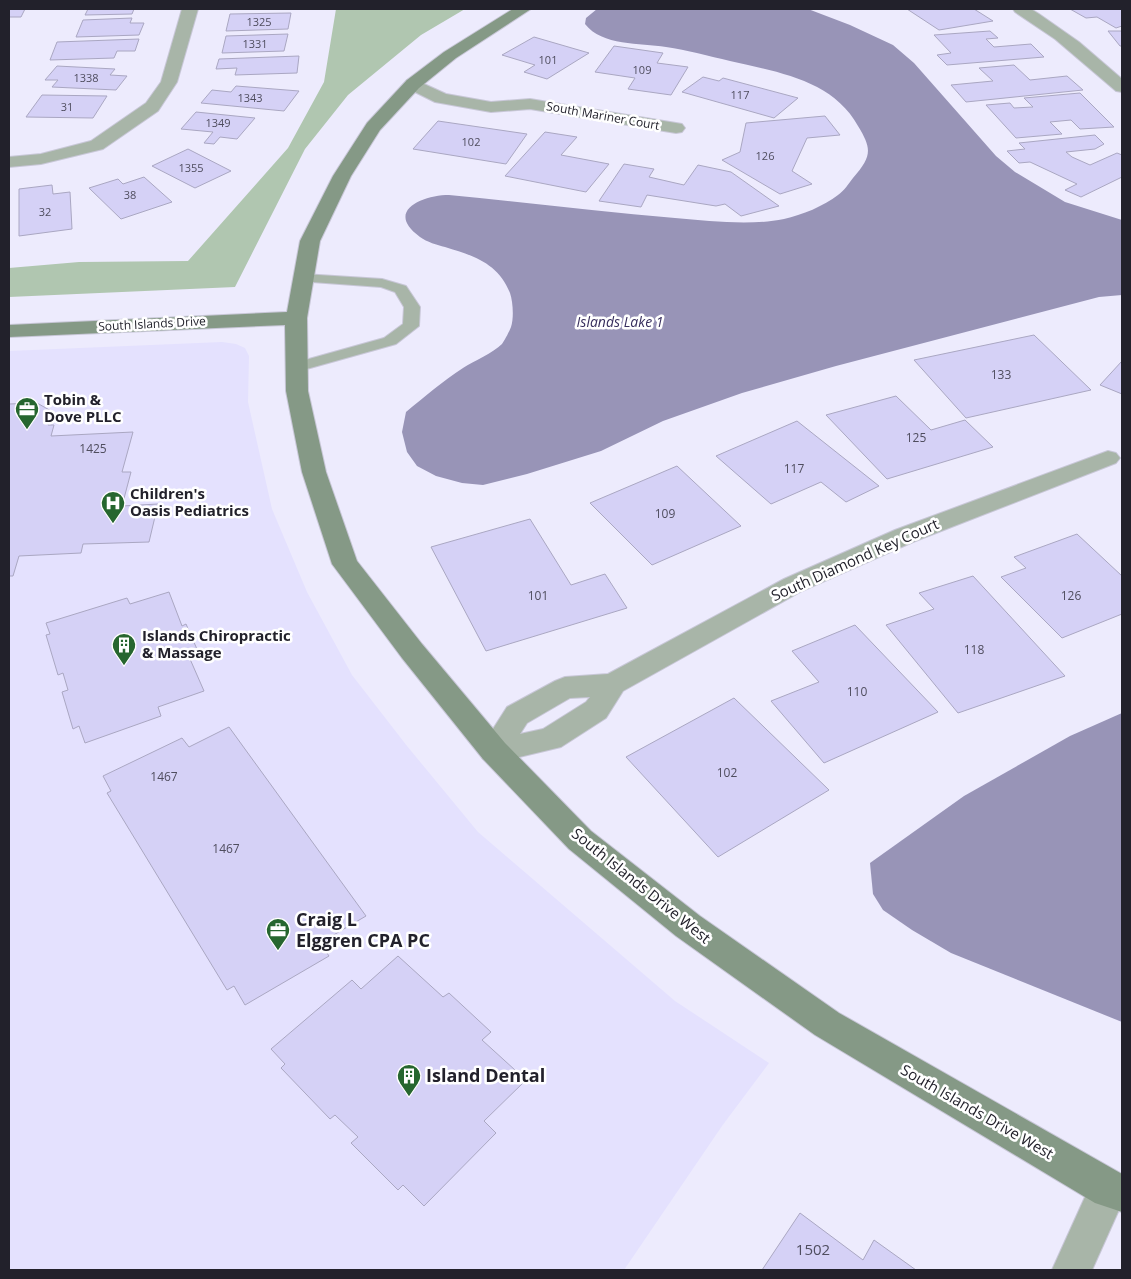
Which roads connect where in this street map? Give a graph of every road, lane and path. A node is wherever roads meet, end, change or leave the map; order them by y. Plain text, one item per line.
1 (190, 9) edge
2 (523, 9) edge
3 (1020, 9) edge
4 (413, 84) junction
5 (466, 86) dead end
6 (1122, 87) edge
7 (492, 90) dead end
8 (530, 104) junction
9 (676, 128) dead end
10 (9, 162) edge
11 (303, 278) junction
12 (296, 318) junction
13 (9, 331) edge
14 (297, 367) junction
15 (1108, 458) dead end
16 (494, 751) junction
17 (1116, 1191) edge
18 (1072, 1270) edge

1 - 10 street
2 - 4 street, South Islands Drive West
3 - 6 street
4 - 5 street
4 - 8 street, South Mariner Court
4 - 11 street, South Islands Drive West
7 - 8 street, South Mariner Court
8 - 9 street, South Mariner Court
11 - 12 street, South Islands Drive West
11 - 14 lane
12 - 13 street, South Islands Drive
12 - 14 street, South Islands Drive West
14 - 16 street, South Islands Drive West
15 - 16 street, South Diamond Key Court
16 - 17 street, South Islands Drive West
17 - 18 street

